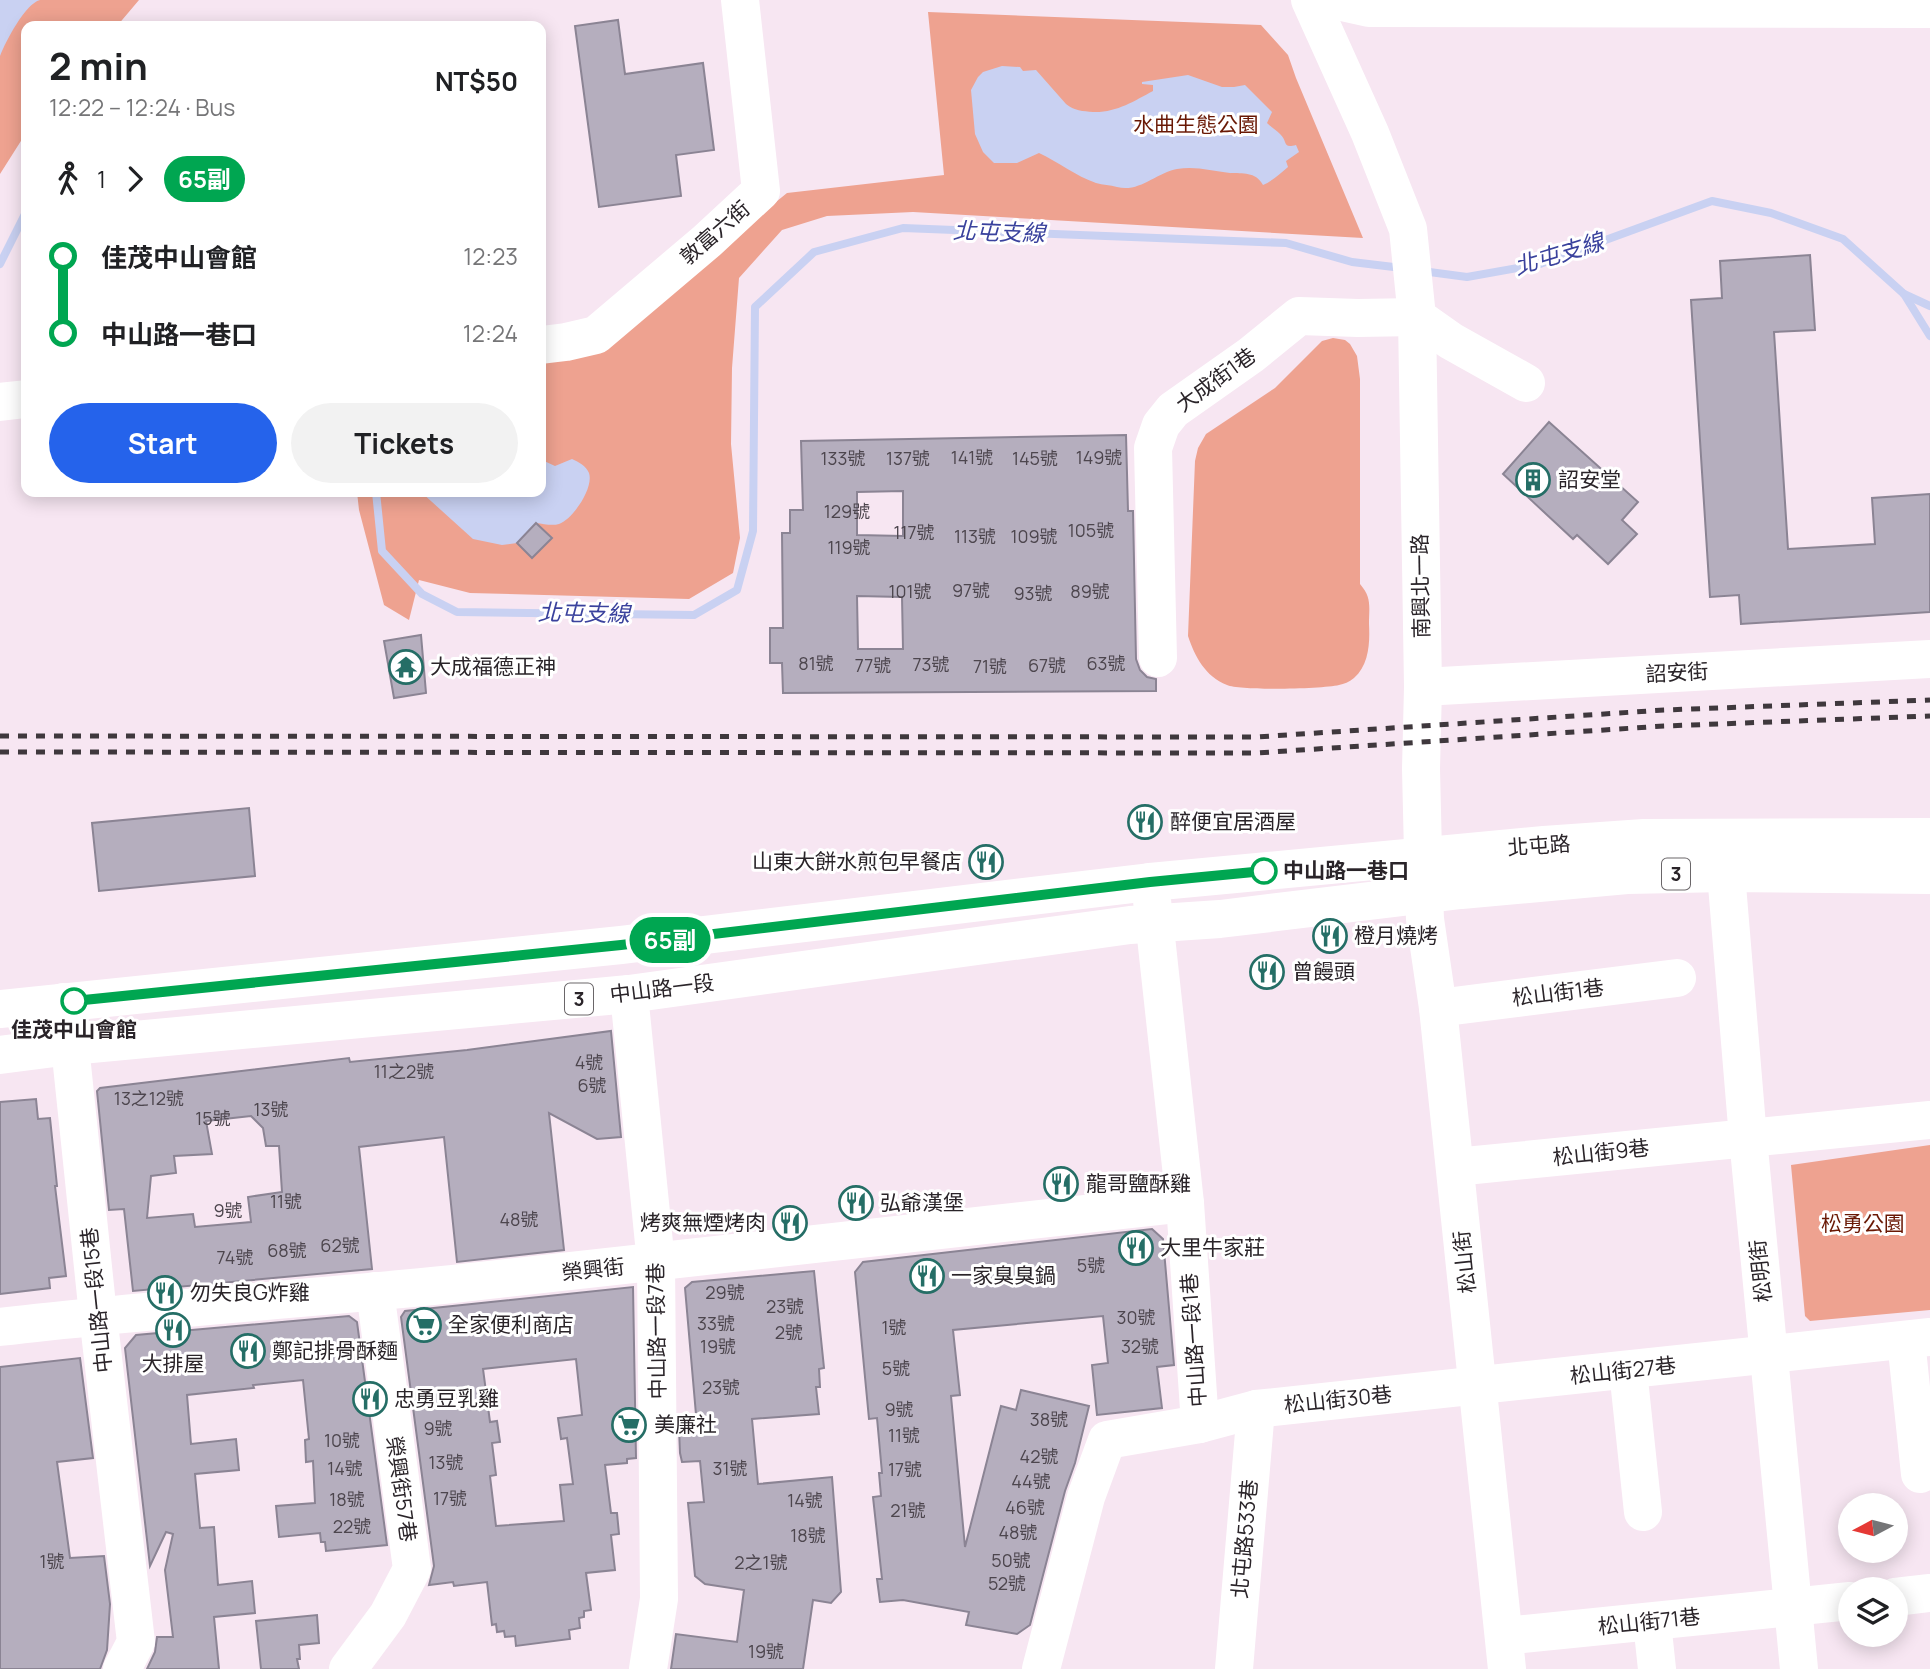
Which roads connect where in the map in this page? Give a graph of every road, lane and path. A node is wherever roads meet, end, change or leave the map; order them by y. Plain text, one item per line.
1 (740, 0) edge
2 (1310, 0) edge
3 (1333, 0) edge
4 (1628, 5) edge
5 (1930, 9) edge
6 (1416, 317) junction
7 (546, 344) edge
8 (1526, 383) dead end
9 (21, 400) edge
10 (0, 402) edge
11 (1158, 658) dead end
12 (1930, 659) edge
13 (1423, 687) junction
14 (1930, 837) edge
15 (1423, 856) junction
16 (1726, 873) junction
17 (1930, 875) edge
18 (1150, 882) junction
19 (1424, 895) junction
20 (1156, 922) junction
21 (1678, 978) dead end
22 (629, 995) junction
23 (63, 1002) junction
24 (1438, 1008) junction
25 (0, 1009) edge
26 (70, 1046) junction
27 (0, 1055) edge
28 (1930, 1120) edge
29 (1748, 1138) junction
30 (1455, 1167) junction
31 (1185, 1203) junction
32 (656, 1263) junction
33 (375, 1292) junction
34 (98, 1315) junction
35 (0, 1327) edge
36 (1918, 1338) edge
37 (1769, 1354) junction
38 (1628, 1370) junction
39 (1478, 1386) junction
40 (1256, 1409) junction
41 (1200, 1424) junction
42 (1920, 1474) dead end
43 (1643, 1512) dead end
44 (1930, 1593) edge
45 (1908, 1596) edge
46 (1838, 1602) edge
47 (1793, 1607) junction
48 (1652, 1622) junction
49 (1506, 1653) edge
50 (122, 1669) edge
51 (348, 1669) edge
52 (648, 1669) edge
53 (1041, 1669) edge
54 (1234, 1669) edge
55 (1657, 1669) edge
56 (1799, 1669) edge

1 - 7 street, 敦富六街
2 - 6 street, 南興北一路
3 - 4 street
4 - 5 street
6 - 8 street
6 - 11 street, 大成街1巷
6 - 13 street, 南興北一路
9 - 10 street
12 - 13 street, 詔安街
13 - 15 street, 南興北一路
14 - 15 street, 北屯路 / 3
15 - 18 street, 北屯路 / 3
15 - 19 street, 松山街
16 - 17 street, 北屯路 / 3
16 - 19 street, 北屯路 / 3
16 - 29 street, 松明街
18 - 20 street, 中山路一段1巷
18 - 23 street, 3
19 - 20 street, 北屯路 / 3
19 - 24 street, 松山街
20 - 22 street, 中山路一段 / 3
20 - 31 street, 中山路一段1巷
21 - 24 street, 松山街1巷
22 - 26 street, 中山路一段 / 3
22 - 32 street, 中山路一段7巷
23 - 25 street, 3
23 - 26 street, 中山路一段15巷
24 - 30 street, 松山街
26 - 27 street, 中山路一段 / 3
26 - 34 street, 中山路一段15巷
28 - 29 street, 松山街9巷
29 - 30 street, 松山街9巷
29 - 37 street, 松明街
30 - 39 street, 松山街
31 - 32 street, 榮興街
31 - 41 street, 中山路一段1巷
32 - 33 street, 榮興街
32 - 52 street, 中山路一段7巷
33 - 34 street, 榮興街
33 - 51 street, 榮興街57巷
34 - 35 street, 榮興街
34 - 50 street, 中山路一段15巷
36 - 37 street, 松山街27巷
36 - 42 street
37 - 38 street, 松山街27巷
37 - 47 street, 松明街
38 - 39 street, 松山街27巷
38 - 43 street
39 - 40 street, 松山街30巷
39 - 49 street, 松山街
40 - 41 street, 松山街30巷
40 - 54 street, 北屯路533巷
41 - 53 street, 中山路一段1巷
44 - 45 street
46 - 47 street, 松山街71巷
47 - 48 street, 松山街71巷
47 - 56 street, 松明街
48 - 49 street, 松山街71巷
48 - 55 street

